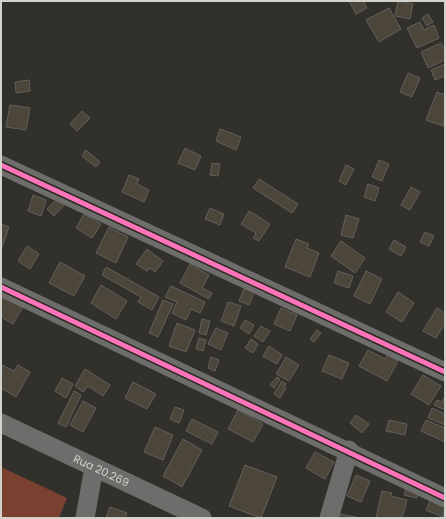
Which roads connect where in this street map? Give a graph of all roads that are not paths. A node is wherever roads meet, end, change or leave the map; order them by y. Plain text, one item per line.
1 (1, 165) edge
2 (1, 287) edge
3 (445, 372) edge
4 (1, 423) edge
5 (349, 450) junction
6 (94, 467) junction
7 (445, 498) edge
8 (85, 518) edge
9 (202, 518) edge
10 (329, 518) edge

1 - 3 street
2 - 5 street
4 - 6 street, Rua 20.269
5 - 7 street
5 - 10 street
6 - 8 street
6 - 9 street, Rua 20.269

